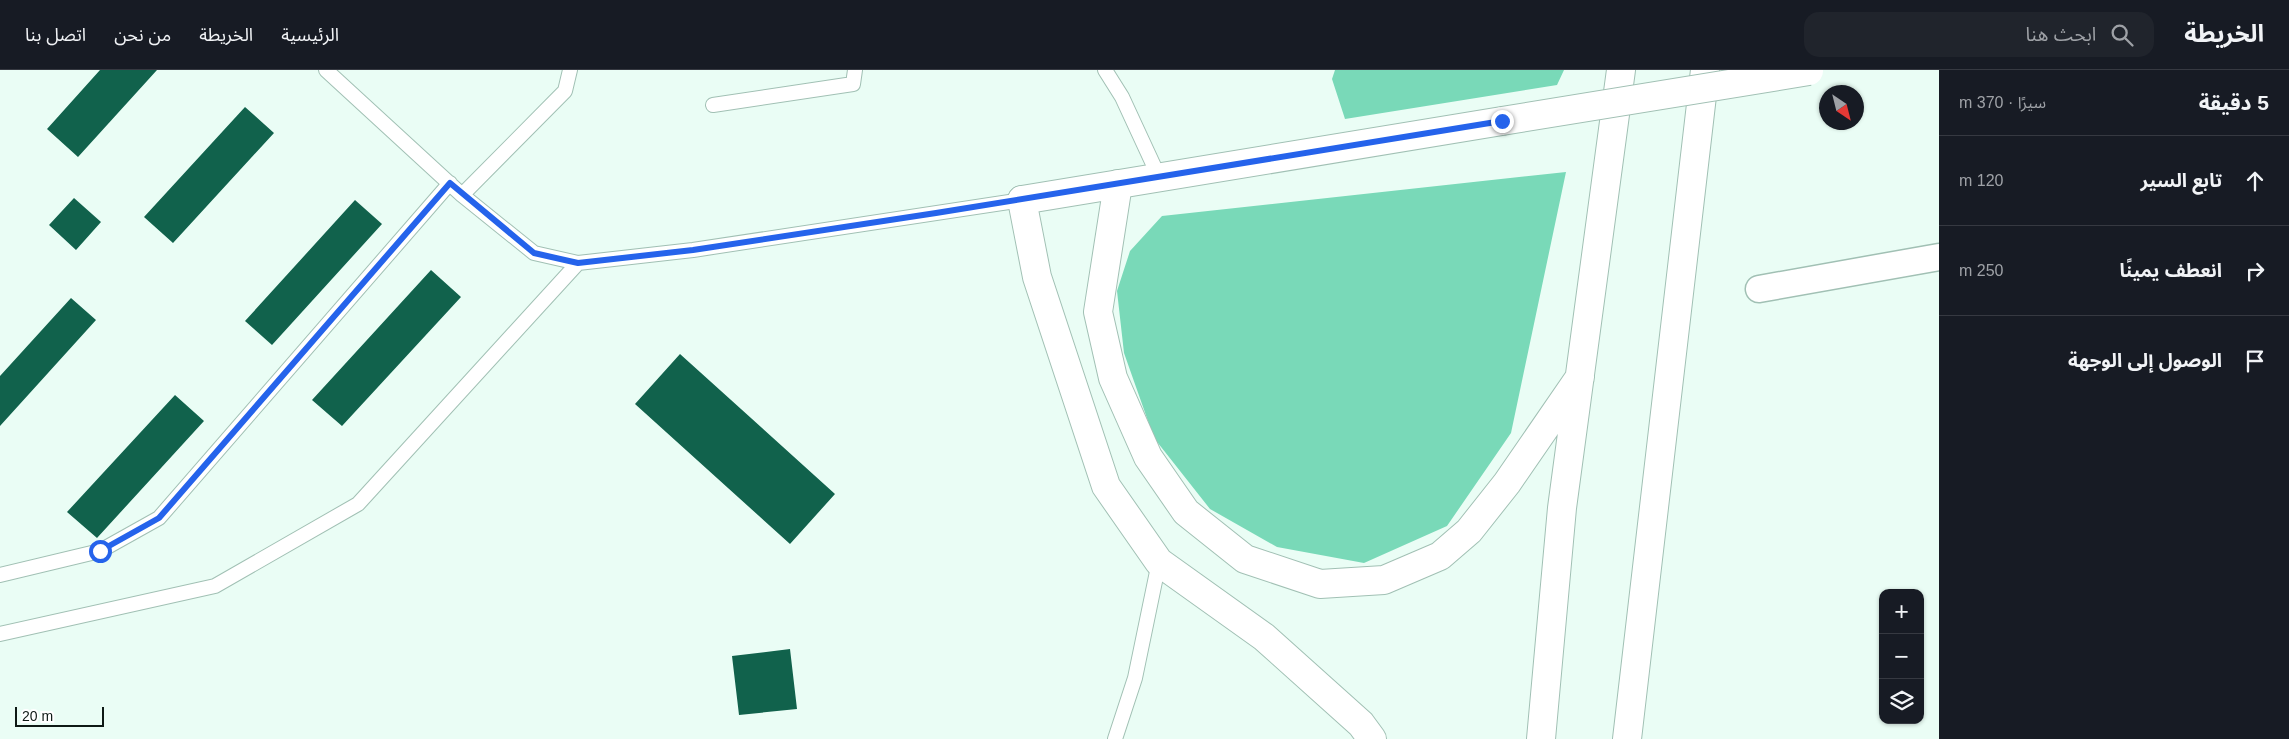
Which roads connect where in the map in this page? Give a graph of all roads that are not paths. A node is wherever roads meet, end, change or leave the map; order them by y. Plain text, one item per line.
1 (326, 70) edge
2 (570, 70) edge
3 (855, 70) edge
4 (1105, 70) edge
5 (1621, 70) edge
6 (1705, 70) edge
7 (1813, 71) edge
8 (713, 106) dead end
9 (1159, 178) junction
10 (450, 183) junction
11 (1118, 184) junction
12 (462, 195) junction
13 (1022, 200) junction
14 (1939, 257) edge
15 (578, 263) junction
16 (1759, 289) dead end
17 (1580, 376) junction
18 (1159, 562) junction
19 (0, 575) edge
20 (0, 634) edge
21 (1115, 739) edge
22 (1372, 739) edge
23 (1541, 739) edge
24 (1627, 739) edge

1 - 10 lane
2 - 12 lane
3 - 8 lane
4 - 9 lane
5 - 17 main road
6 - 24 main road
7 - 9 main road, bridge
9 - 11 main road
10 - 12 lane
10 - 19 lane
11 - 13 main road
11 - 17 main road
12 - 15 lane
13 - 15 lane
13 - 18 main road
14 - 16 street
15 - 20 lane
17 - 23 main road
18 - 21 lane
18 - 22 main road

